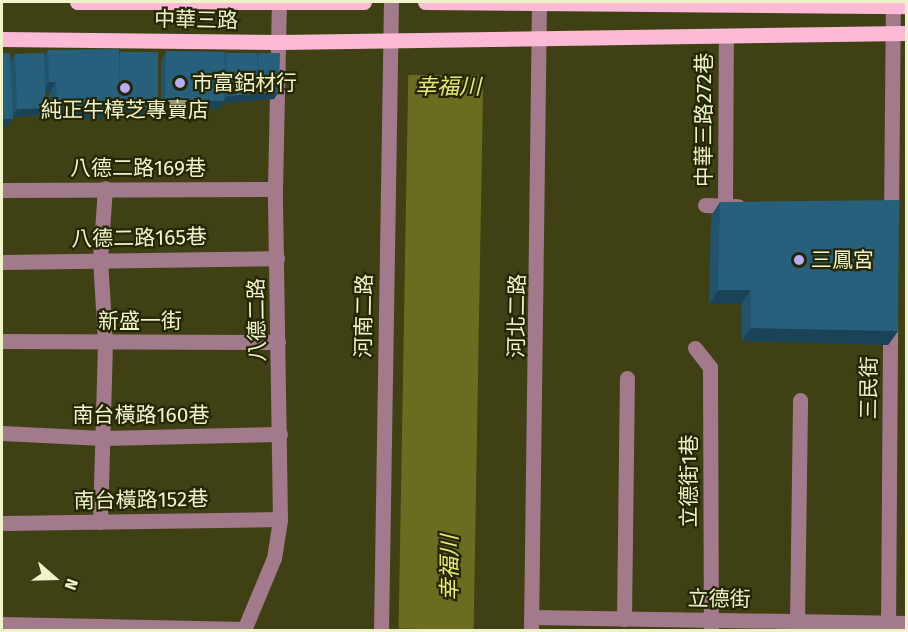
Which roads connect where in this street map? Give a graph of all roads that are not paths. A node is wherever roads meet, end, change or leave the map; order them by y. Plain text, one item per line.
1 (77, 2) edge
2 (279, 2) edge
3 (364, 2) edge
4 (391, 2) edge
5 (425, 2) edge
6 (539, 2) edge
7 (733, 3) edge
8 (897, 4) edge
9 (899, 33) edge
10 (726, 36) junction
11 (2, 39) edge
12 (389, 39) junction
13 (539, 39) junction
14 (279, 42) junction
15 (899, 183) edge
16 (105, 188) junction
17 (275, 189) junction
18 (2, 190) edge
19 (705, 205) dead end
20 (725, 206) junction
21 (760, 207) edge
22 (867, 211) edge
23 (891, 212) junction
24 (891, 235) edge
25 (276, 258) junction
26 (100, 259) junction
27 (2, 262) edge
28 (890, 306) edge
29 (2, 341) edge
30 (105, 341) junction
31 (278, 342) junction
32 (695, 348) dead end
33 (627, 378) dead end
34 (800, 400) dead end
35 (2, 433) edge
36 (280, 434) junction
37 (103, 438) junction
38 (280, 519) junction
39 (100, 522) junction
40 (2, 523) edge
41 (624, 619) junction
42 (797, 621) junction
43 (906, 623) edge
44 (2, 624) edge
45 (531, 624) edge
46 (650, 625) edge
47 (711, 625) edge
48 (813, 626) edge
49 (888, 627) edge
50 (244, 630) edge
51 (381, 630) edge

1 - 2 main road, 中華三路
2 - 3 main road, 中華三路
2 - 14 street, 八德二路
4 - 12 street, 河南二路
5 - 6 main road
6 - 7 main road
6 - 13 street, 河北二路
7 - 8 main road
8 - 9 street
9 - 10 main road
9 - 15 street
10 - 13 main road
10 - 20 street, 中華三路272巷
11 - 14 main road, 中華三路
12 - 13 main road, 中華三路
12 - 14 main road, 中華三路
12 - 51 street, 河南二路
13 - 45 street, 河北二路
14 - 17 street, 八德二路
15 - 23 street
16 - 17 street, 八德二路169巷
16 - 18 street, 八德二路169巷
16 - 26 street
17 - 25 street, 八德二路
19 - 20 street
20 - 21 street
22 - 23 street
23 - 24 street
25 - 26 street, 八德二路165巷
25 - 31 street, 八德二路
26 - 27 street, 八德二路165巷
26 - 30 street
28 - 49 street, 三民街
29 - 30 street, 新盛一街
30 - 31 street, 新盛一街
30 - 37 street
31 - 36 street, 八德二路
32 - 47 street, 立德街1巷
33 - 41 street
34 - 42 street
35 - 37 street, 南台橫路160巷
36 - 37 street, 南台橫路160巷
36 - 38 street, 八德二路
37 - 39 street
38 - 39 street, 南台橫路152巷
38 - 50 street, 八德二路
39 - 40 street, 南台橫路152巷
41 - 45 street, 立德街
41 - 46 street, 立德街
42 - 47 street, 立德街
42 - 48 street, 立德街
43 - 49 street, 立德街
44 - 50 street
46 - 47 street, 立德街
48 - 49 street, 立德街

